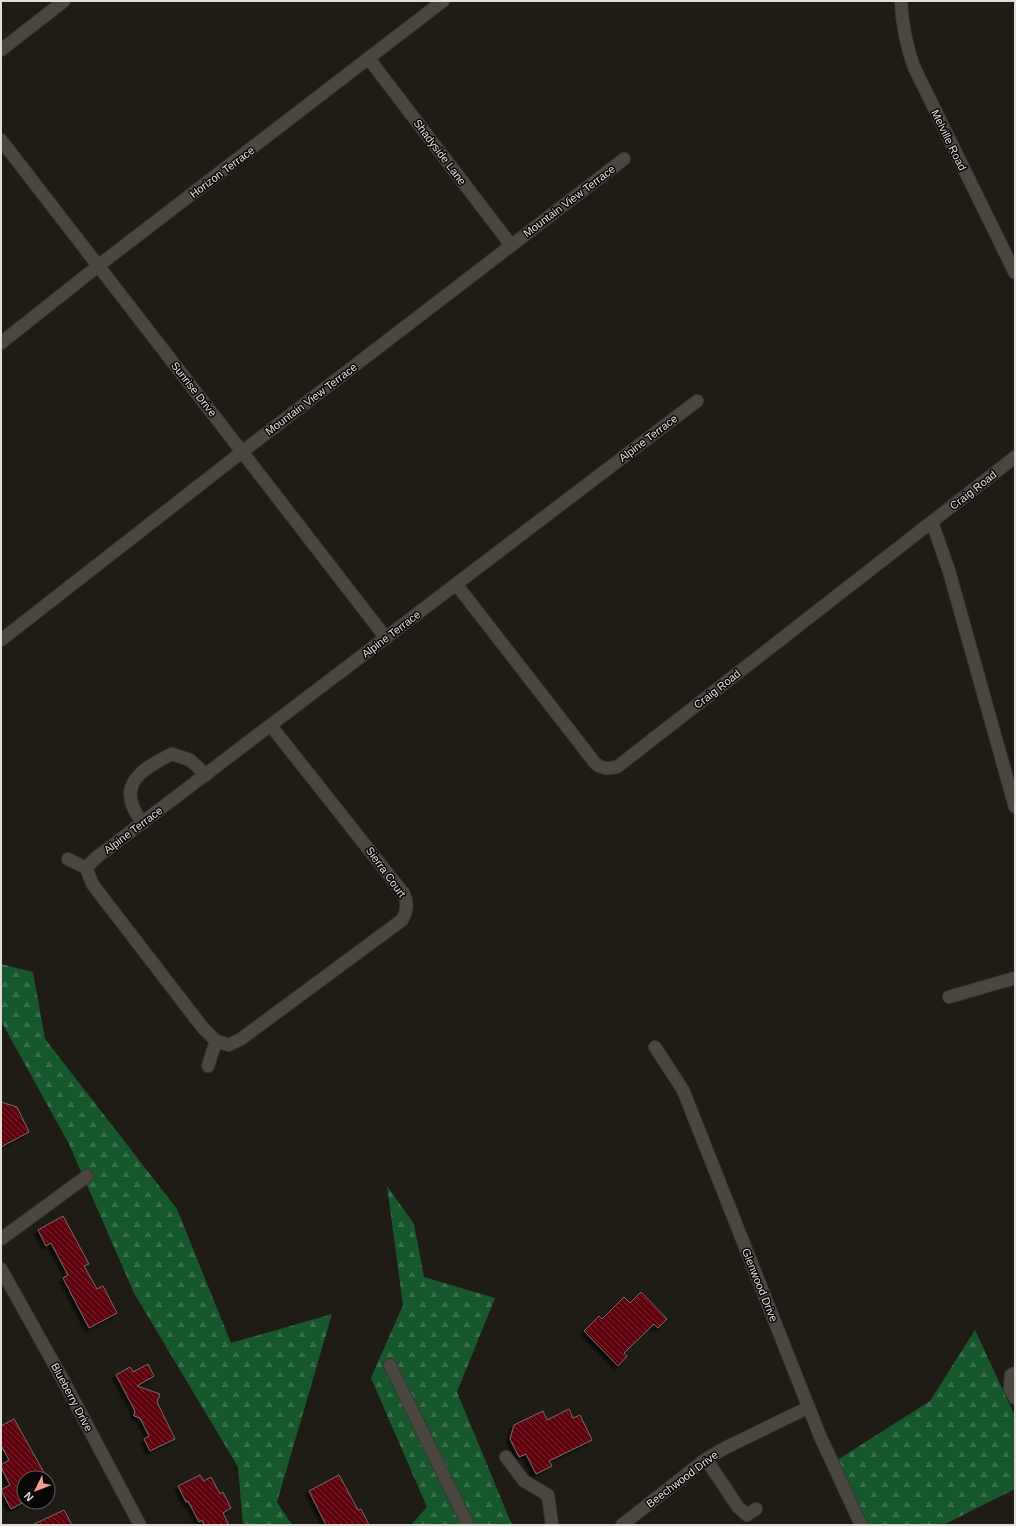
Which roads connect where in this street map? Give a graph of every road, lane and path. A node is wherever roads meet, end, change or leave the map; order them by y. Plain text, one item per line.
1 (64, 1) edge
2 (443, 1) edge
3 (901, 1) edge
4 (1, 50) edge
5 (369, 59) junction
6 (1, 140) edge
7 (624, 159) dead end
8 (511, 245) junction
9 (98, 266) junction
10 (1015, 273) edge
11 (1, 343) edge
12 (696, 401) dead end
13 (242, 452) junction
14 (1015, 458) edge
15 (932, 522) junction
16 (456, 584) junction
17 (386, 638) junction
18 (1, 640) edge
19 (271, 726) junction
20 (206, 775) junction
21 (1015, 807) edge
22 (143, 823) junction
23 (68, 859) dead end
24 (86, 868) junction
25 (1015, 978) edge
26 (949, 997) dead end
27 (216, 1042) junction
28 (655, 1047) dead end
29 (208, 1066) dead end
30 (87, 1176) dead end
31 (1, 1239) edge
32 (1, 1269) edge
33 (390, 1365) dead end
34 (1015, 1373) edge
35 (1015, 1398) edge
36 (809, 1407) junction
37 (506, 1457) dead end
38 (706, 1459) junction
39 (756, 1509) dead end
40 (140, 1525) edge
41 (468, 1525) edge
42 (552, 1525) edge
43 (622, 1525) edge
44 (861, 1525) edge

1 - 4 street
2 - 5 street, Horizon Terrace
3 - 10 street, Melville Road
5 - 8 street, Shadyside Lane
5 - 9 street, Horizon Terrace
6 - 9 street, Sunrise Drive
7 - 8 street, Mountain View Terrace
8 - 13 street, Mountain View Terrace
9 - 11 street, Horizon Terrace
9 - 13 street, Sunrise Drive
12 - 16 street, Alpine Terrace
13 - 17 street, Sunrise Drive
13 - 18 street, Mountain View Terrace
14 - 15 street, Craig Road
15 - 16 street, Craig Road
15 - 21 street
16 - 17 street, Alpine Terrace
17 - 19 street, Alpine Terrace
19 - 20 street, Alpine Terrace
19 - 27 street, Sierra Court
20 - 22 street, Alpine Terrace
20 - 22 street
22 - 24 street, Alpine Terrace
23 - 24 street
24 - 27 street
25 - 26 street
27 - 29 street
28 - 36 street, Glenwood Drive
30 - 31 street
32 - 40 street, Blueberry Drive
33 - 41 street
34 - 35 street
36 - 38 street, Beechwood Drive
36 - 44 street, Glenwood Drive
37 - 42 street
38 - 39 street
38 - 43 street, Beechwood Drive

